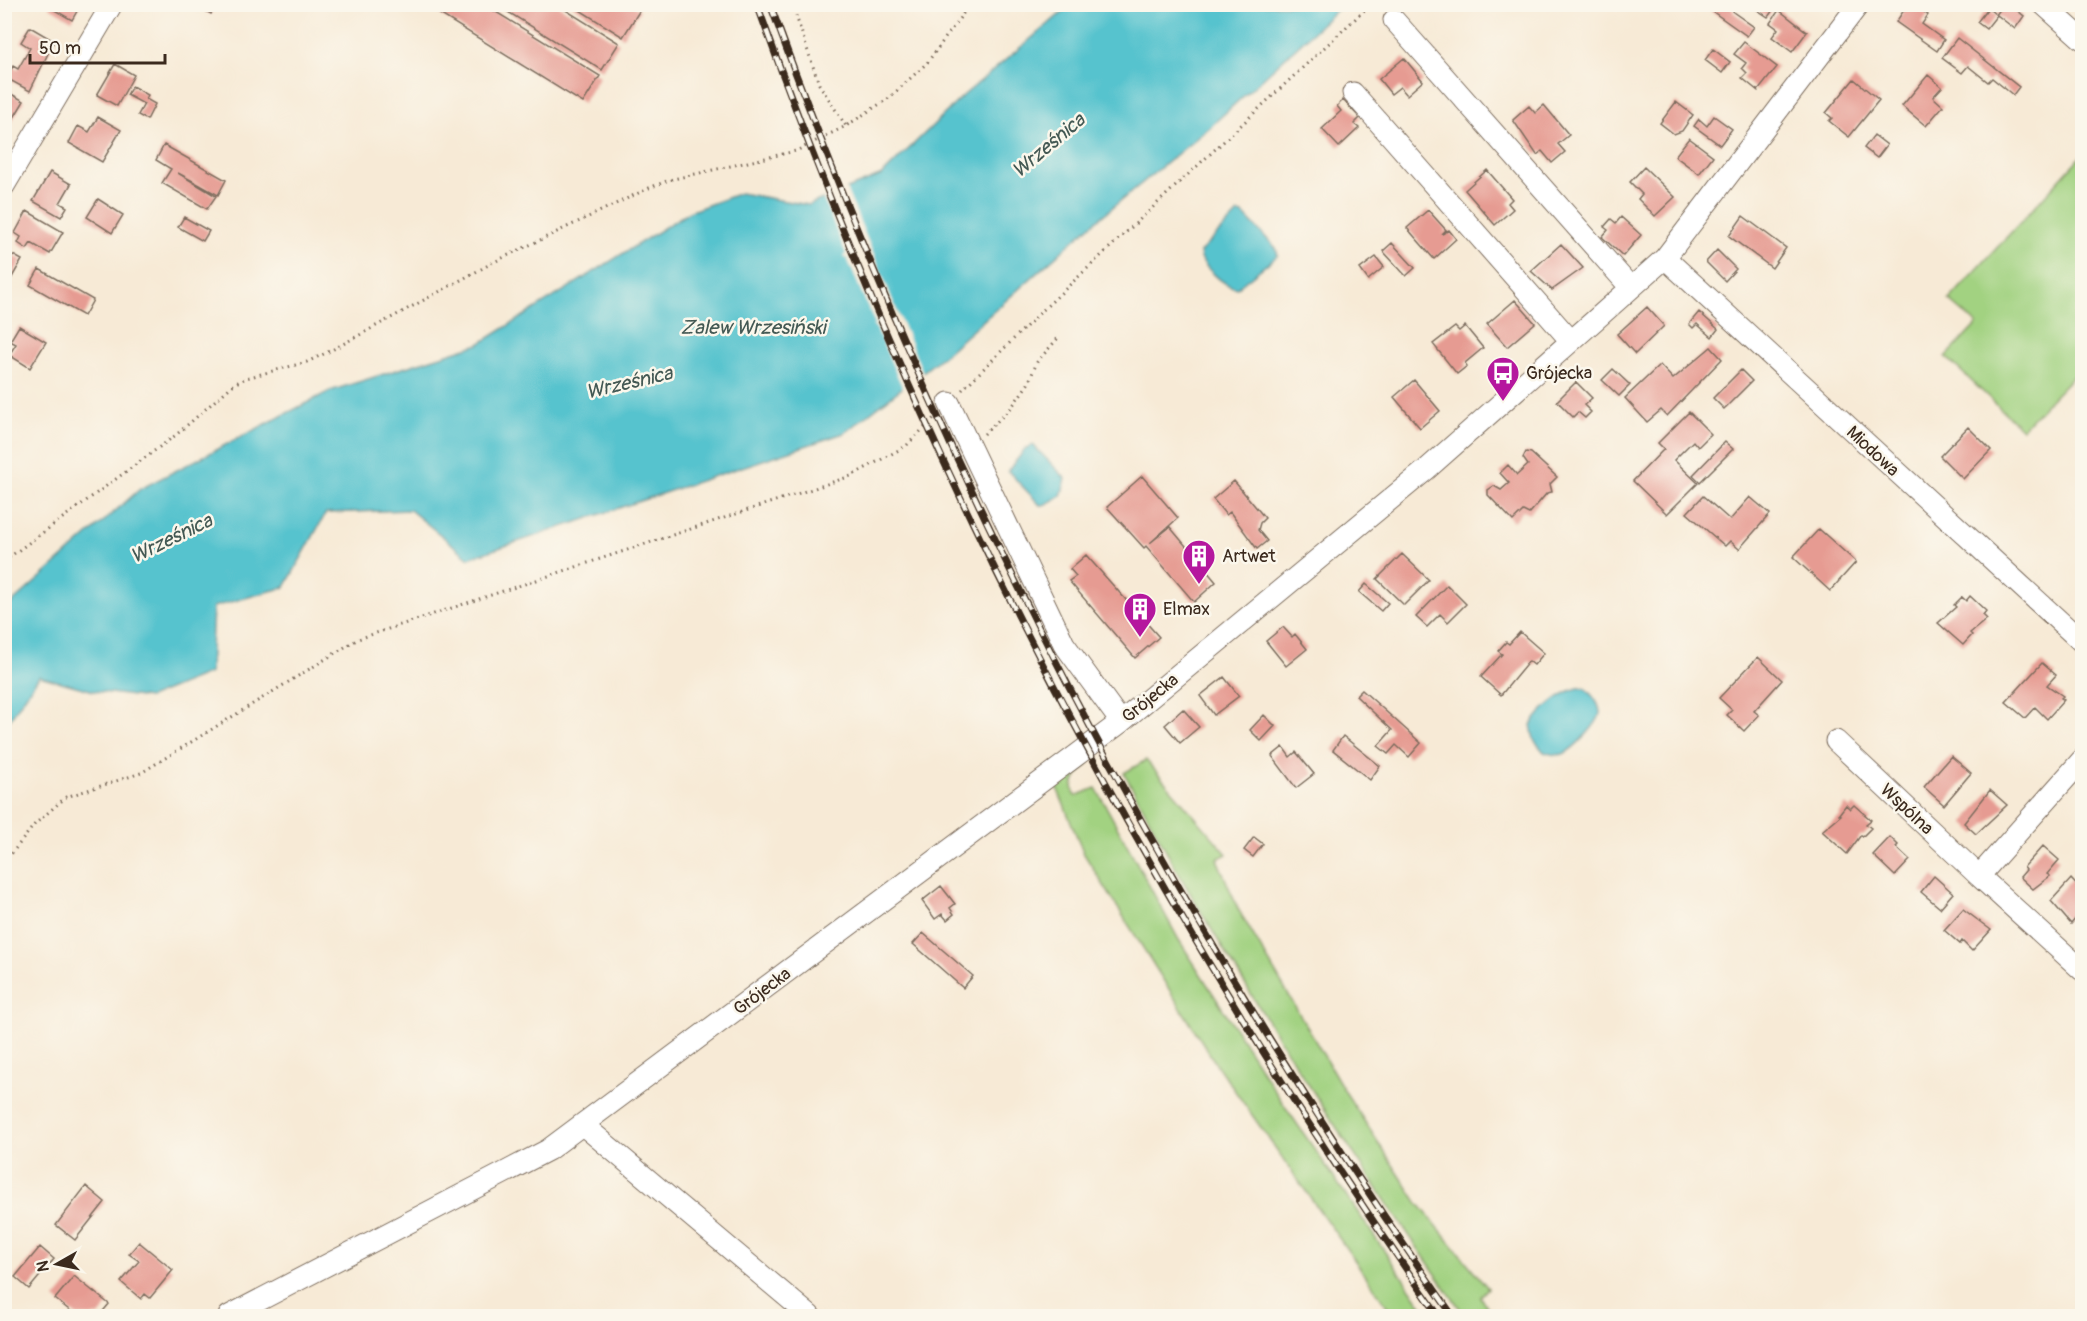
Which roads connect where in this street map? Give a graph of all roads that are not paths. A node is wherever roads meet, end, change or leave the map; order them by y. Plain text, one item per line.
1 (112, 4) edge
2 (1859, 4) edge
3 (2043, 4) edge
4 (1394, 20) dead end
5 (2082, 39) edge
6 (1353, 93) dead end
7 (4, 186) edge
8 (1665, 258) junction
9 (1631, 288) junction
10 (1571, 340) junction
11 (949, 403) road end
12 (2082, 642) edge
13 (1121, 722) junction
14 (1836, 741) dead end
15 (2082, 760) edge
16 (1979, 876) junction
17 (2082, 970) edge
18 (583, 1125) junction
19 (229, 1317) edge
20 (810, 1317) edge

1 - 7 street
2 - 8 street, Grójecka
3 - 5 street
4 - 9 street
6 - 10 street
8 - 9 street, Grójecka
8 - 12 street, Miodowa
9 - 10 street, Grójecka
10 - 13 street, Grójecka
11 - 13 street
13 - 18 street, Grójecka
14 - 16 street, Wspólna
15 - 16 street
16 - 17 street, Wspólna
18 - 19 street, Grójecka
18 - 20 street

